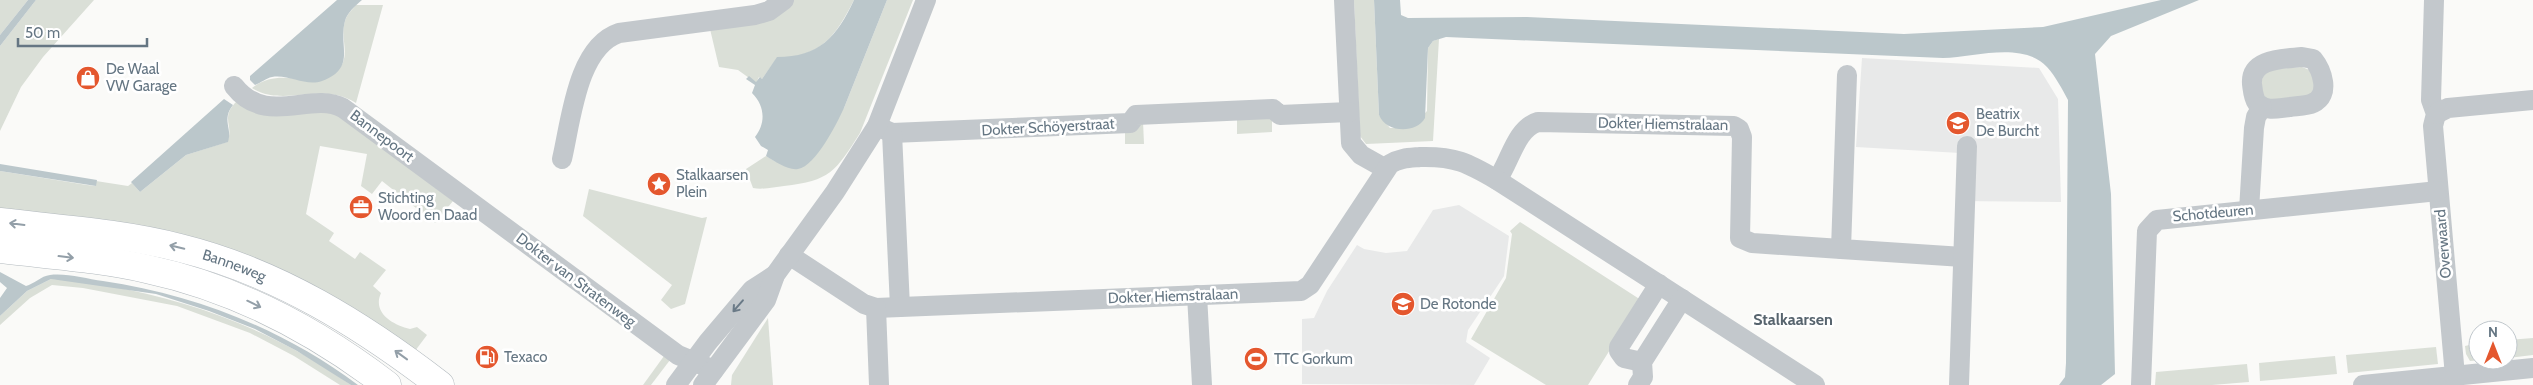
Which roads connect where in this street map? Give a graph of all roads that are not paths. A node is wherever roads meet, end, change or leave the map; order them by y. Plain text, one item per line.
1 (784, 0) edge
2 (926, 0) edge
3 (1344, 0) edge
4 (2434, 0) edge
5 (1847, 75) dead end
6 (234, 86) dead end
7 (2533, 100) edge
8 (2262, 107) dead end
9 (1349, 112) junction
10 (2436, 114) junction
11 (884, 130) junction
12 (1967, 146) dead end
13 (562, 159) dead end
14 (1386, 169) junction
15 (1497, 180) junction
16 (442, 181) joint
17 (2438, 191) junction
18 (2249, 210) junction
19 (0, 222) edge
20 (0, 249) edge
21 (1841, 249) junction
22 (789, 255) junction
23 (1963, 257) junction
24 (775, 275) junction
25 (1659, 284) junction
26 (1197, 295) junction
27 (1682, 299) junction
28 (876, 308) junction
29 (900, 308) junction
30 (692, 362) junction
31 (1642, 362) junction
32 (2533, 368) edge
33 (2455, 376) junction
34 (709, 378) edge
35 (387, 385) edge
36 (440, 385) edge
37 (676, 385) edge
38 (879, 385) edge
39 (1202, 385) edge
40 (1638, 385) edge
41 (1815, 385) edge
42 (1959, 385) edge
43 (2140, 385) edge
44 (2363, 385) edge

1 - 13 street
2 - 11 street
3 - 9 street
4 - 10 street, Overwaard
5 - 21 street
6 - 16 street, Bannepoort
7 - 10 street
8 - 18 street
9 - 11 street, Dokter Schöyerstraat
9 - 14 street
10 - 17 street, Overwaard
11 - 22 street
11 - 29 street
12 - 23 street
14 - 15 street, Dokter Hiemstralaan
14 - 26 street, Dokter Hiemstralaan
15 - 21 street, Dokter Hiemstralaan
15 - 25 street, Dokter Hiemstralaan
16 - 30 street, Dokter van Stratenweg
17 - 18 street, Schotdeuren
17 - 33 street, Overwaard
18 - 43 street, Schotdeuren
36 -> 19 main road, Banneweg
20 -> 35 main road, Banneweg
21 - 23 street, Dokter Hiemstralaan
22 - 24 street
22 - 28 street, Dokter Hiemstralaan
23 - 42 street
24 -> 30 street
24 - 34 street
25 - 27 street, Dokter Hiemstralaan
25 - 31 street
26 - 29 street, Dokter Hiemstralaan
26 - 39 street
27 - 31 street
27 - 41 street, Dokter Hiemstralaan
28 - 29 street, Dokter Hiemstralaan
28 - 38 street
30 - 34 street, Dokter van Stratenweg
30 - 37 street
31 - 40 street
32 - 33 street
33 - 44 street

